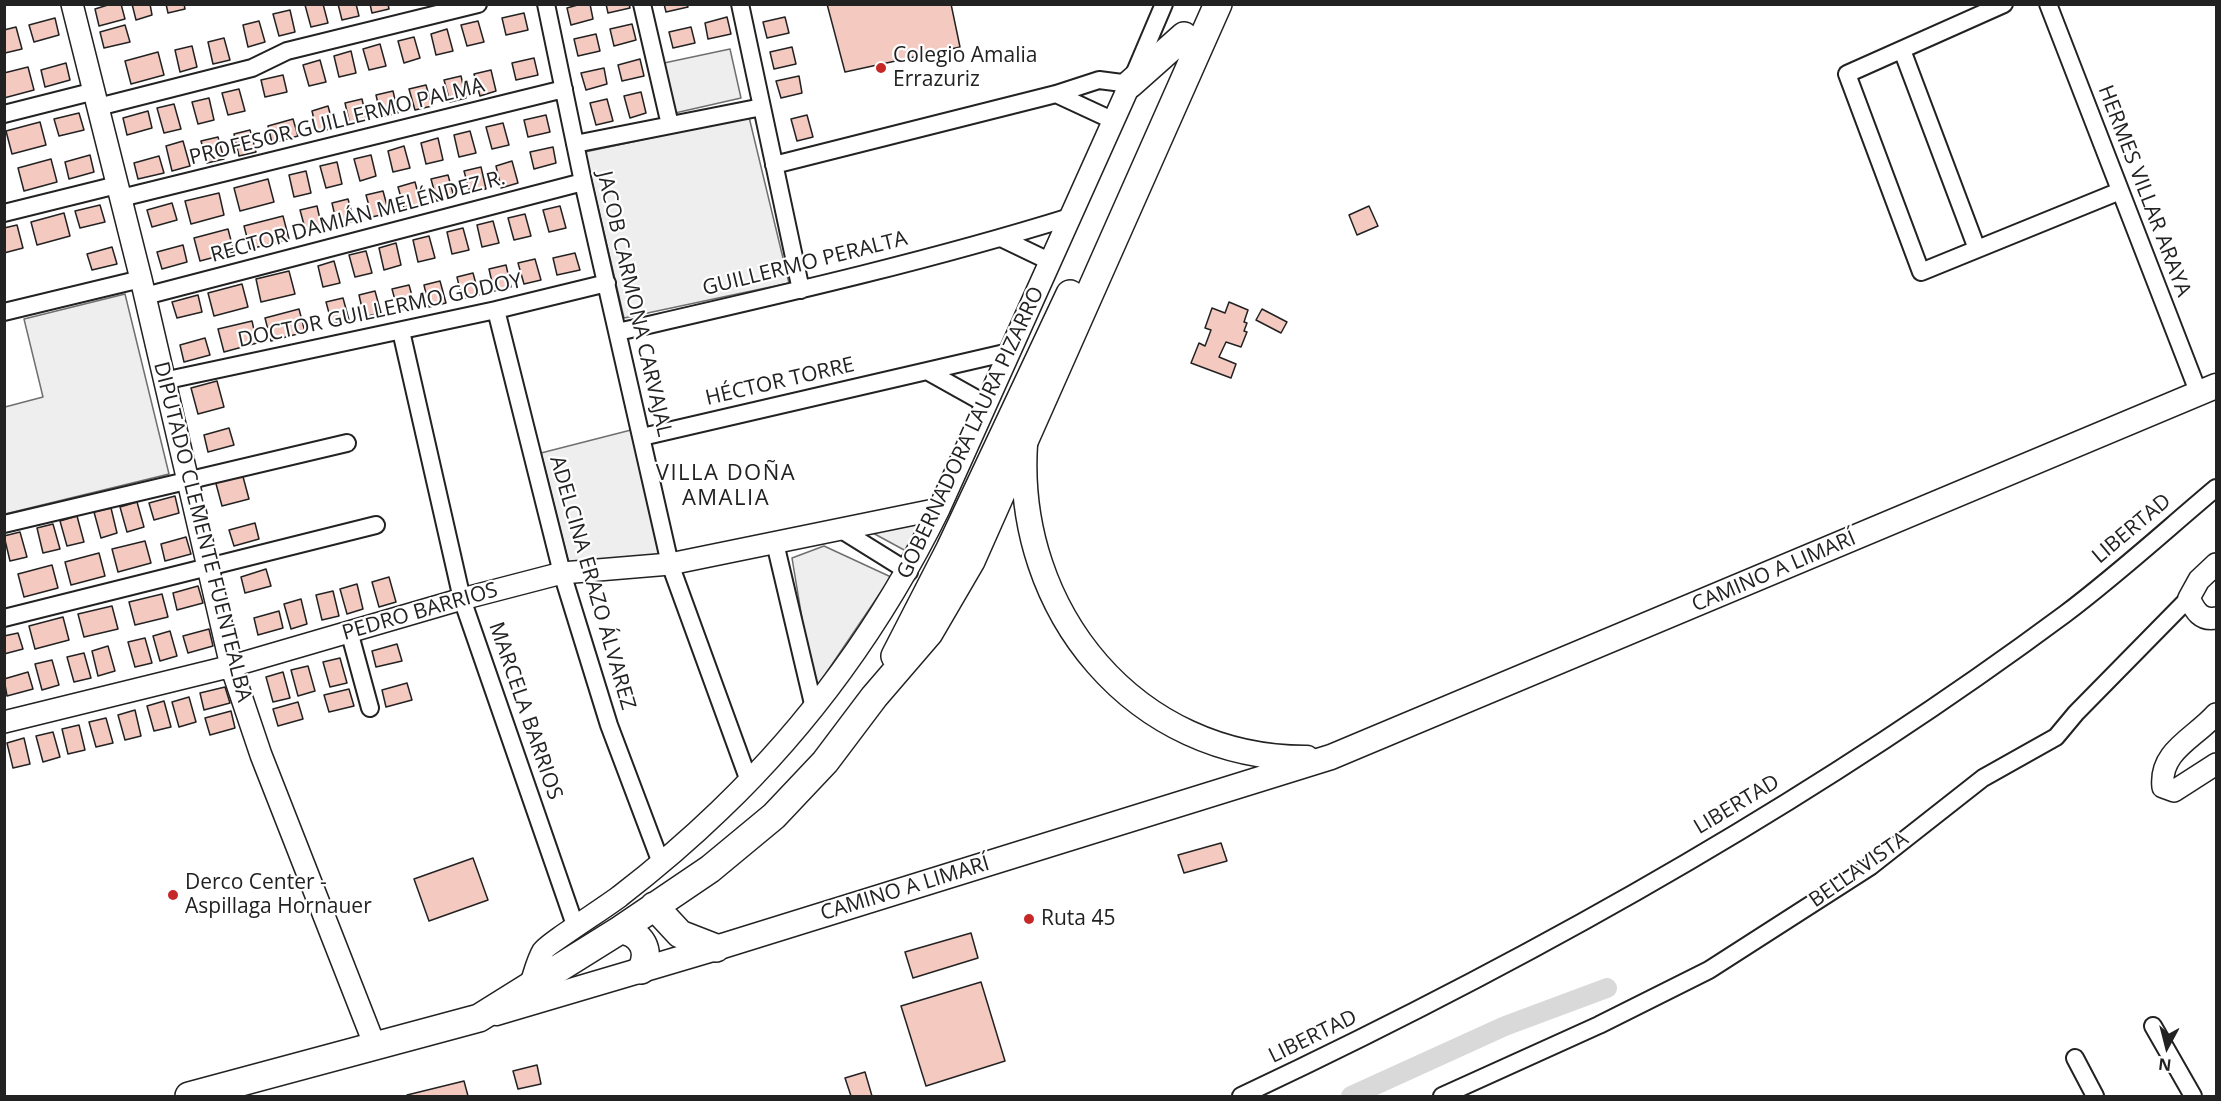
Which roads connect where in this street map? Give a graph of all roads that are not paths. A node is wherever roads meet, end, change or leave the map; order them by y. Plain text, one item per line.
1 (72, 4) edge
2 (478, 4) edge
3 (546, 4) edge
4 (642, 4) edge
5 (740, 4) edge
6 (1164, 4) edge
7 (1198, 4) edge
8 (1218, 4) edge
9 (2004, 4) edge
10 (2048, 4) edge
11 (1184, 36) junction
12 (1902, 50) junction
13 (1130, 84) junction
14 (564, 89) junction
15 (1056, 94) junction
16 (97, 99) junction
17 (762, 106) junction
18 (4, 114) edge
19 (1112, 120) junction
20 (670, 125) junction
21 (574, 144) junction
22 (774, 165) junction
23 (582, 182) junction
24 (2120, 190) junction
25 (119, 192) junction
26 (4, 213) edge
27 (1070, 217) junction
28 (1001, 238) junction
29 (1977, 249) junction
30 (1051, 262) junction
31 (607, 283) junction
32 (143, 288) junction
33 (801, 290) junction
34 (496, 310) junction
35 (4, 312) edge
36 (401, 330) junction
37 (618, 332) junction
38 (1051, 336) junction
39 (1009, 352) junction
40 (927, 371) junction
41 (163, 381) junction
42 (2209, 392) edge
43 (986, 404) junction
44 (642, 437) junction
45 (347, 443) dead end
46 (1025, 444) junction
47 (189, 479) junction
48 (2217, 488) edge
49 (939, 509) junction
50 (4, 524) edge
51 (376, 525) dead end
52 (840, 529) junction
53 (775, 543) junction
54 (670, 564) junction
55 (2217, 564) edge
56 (208, 567) junction
57 (909, 572) junction
58 (562, 573) junction
59 (2189, 598) junction
60 (462, 599) junction
61 (4, 618) edge
62 (2217, 618) edge
63 (349, 632) junction
64 (231, 666) junction
65 (874, 697) junction
66 (370, 708) dead end
67 (814, 708) junction
68 (2217, 714) edge
69 (4, 722) edge
70 (1228, 749) junction
71 (1331, 757) junction
72 (2217, 764) edge
73 (749, 781) junction
74 (1229, 790) junction
75 (661, 863) junction
76 (654, 906) junction
77 (576, 928) junction
78 (620, 930) junction
79 (716, 948) junction
80 (641, 970) junction
81 (531, 986) junction
82 (479, 1018) junction
83 (2153, 1026) dead end
84 (375, 1046) junction
85 (2075, 1058) dead end
86 (189, 1096) edge
87 (1241, 1096) edge
88 (1442, 1096) edge
89 (2095, 1096) edge
90 (2193, 1096) edge

1 - 16 street, DIPUTADO CLEMENTE FUENTEALBA
2 - 16 street
3 - 14 street, JACOB CARMONA CARVAJAL
4 - 20 street
5 - 17 street
6 - 13 street, GOBERNADORA LAURA PIZARRO
7 - 11 main road, GOBERNADORA LAURA PIZARRO
8 - 46 main road, GOBERNADORA LAURA PIZARRO
9 - 12 street
10 - 24 street, HERMES VILLAR ARAYA
11 - 13 main road
11 - 38 main road, GOBERNADORA LAURA PIZARRO
12 - 29 street
12 - 29 street
13 - 15 street
13 - 19 street, GOBERNADORA LAURA PIZARRO
14 - 21 street, JACOB CARMONA CARVAJAL
14 - 25 street, PROFESOR GUILLERMO PALMA
15 - 19 street
15 - 22 street
16 - 18 street
16 - 25 street, DIPUTADO CLEMENTE FUENTEALBA
17 - 20 street
17 - 22 street
19 - 27 street, GOBERNADORA LAURA PIZARRO
20 - 21 street
21 - 23 street, JACOB CARMONA CARVAJAL
22 - 33 street
23 - 31 street, JACOB CARMONA CARVAJAL
23 - 32 street, RECTOR DAMIÁN MELÉNDEZ R.
24 - 29 street
24 - 42 street, HERMES VILLAR ARAYA
25 - 26 street, PROFESOR GUILLERMO PALMA
25 - 32 street, DIPUTADO CLEMENTE FUENTEALBA
27 - 28 street, GUILLERMO PERALTA
27 - 30 street, GOBERNADORA LAURA PIZARRO
28 - 30 street
28 - 33 street, GUILLERMO PERALTA
30 - 39 street, GOBERNADORA LAURA PIZARRO
31 - 34 street, DOCTOR GUILLERMO GODOY
31 - 37 street, JACOB CARMONA CARVAJAL
32 - 35 street, RECTOR DAMIÁN MELÉNDEZ R.
32 - 41 street, DIPUTADO CLEMENTE FUENTEALBA
33 - 37 street, GUILLERMO PERALTA
34 - 36 street, DOCTOR GUILLERMO GODOY
34 - 58 street, ADELCINA ERAZO ÁLVAREZ
36 - 41 street, DOCTOR GUILLERMO GODOY
36 - 60 street, MARCELA BARRIOS
37 - 44 street, JACOB CARMONA CARVAJAL
38 - 46 main road
38 - 65 main road, GOBERNADORA LAURA PIZARRO
39 - 40 street, HÉCTOR TORRE
39 - 43 street, GOBERNADORA LAURA PIZARRO
40 - 43 street
40 - 44 street, HÉCTOR TORRE
41 - 47 street, DIPUTADO CLEMENTE FUENTEALBA
42 - 71 main road, CAMINO A LIMARÍ
43 - 49 street, GOBERNADORA LAURA PIZARRO
44 - 54 street, JACOB CARMONA CARVAJAL
45 - 47 street
46 - 65 main road, GOBERNADORA LAURA PIZARRO
46 - 70 main road, CAMINO A LIMARÍ
47 - 50 street
47 - 56 street, DIPUTADO CLEMENTE FUENTEALBA
48 - 87 street, LIBERTAD
49 - 52 street, PEDRO BARRIOS
49 - 57 street, GOBERNADORA LAURA PIZARRO
51 - 56 street
52 - 53 street, PEDRO BARRIOS
52 - 57 street
53 - 54 street, PEDRO BARRIOS
53 - 67 street
54 - 58 street, PEDRO BARRIOS
54 - 73 street, JACOB CARMONA CARVAJAL
55 - 59 street, BELLAVISTA
56 - 61 street
56 - 64 street, DIPUTADO CLEMENTE FUENTEALBA
57 - 67 street, GOBERNADORA LAURA PIZARRO
58 - 60 street, PEDRO BARRIOS
58 - 75 street, ADELCINA ERAZO ÁLVAREZ
59 - 62 street
59 - 88 street, BELLAVISTA
60 - 63 street, PEDRO BARRIOS
60 - 77 street, MARCELA BARRIOS
63 - 64 street, PEDRO BARRIOS
63 - 66 street
64 - 69 street, PEDRO BARRIOS
64 - 84 street, DIPUTADO CLEMENTE FUENTEALBA
65 - 76 main road, GOBERNADORA LAURA PIZARRO
67 - 73 street, GOBERNADORA LAURA PIZARRO
68 - 72 street
70 - 71 main road, CAMINO A LIMARÍ
70 - 74 main road
71 - 74 main road, CAMINO A LIMARÍ
73 - 75 street, GOBERNADORA LAURA PIZARRO
74 - 79 main road, CAMINO A LIMARÍ
75 - 77 street, GOBERNADORA LAURA PIZARRO
76 - 78 main road, GOBERNADORA LAURA PIZARRO
76 - 79 main road
77 - 81 street, GOBERNADORA LAURA PIZARRO
78 - 80 main road
78 - 81 main road, GOBERNADORA LAURA PIZARRO
79 - 80 main road, CAMINO A LIMARÍ
80 - 82 main road, CAMINO A LIMARÍ
81 - 82 main road, GOBERNADORA LAURA PIZARRO
82 - 84 main road, GOBERNADORA LAURA PIZARRO
83 - 90 street
84 - 86 main road, GOBERNADORA LAURA PIZARRO
85 - 89 street

